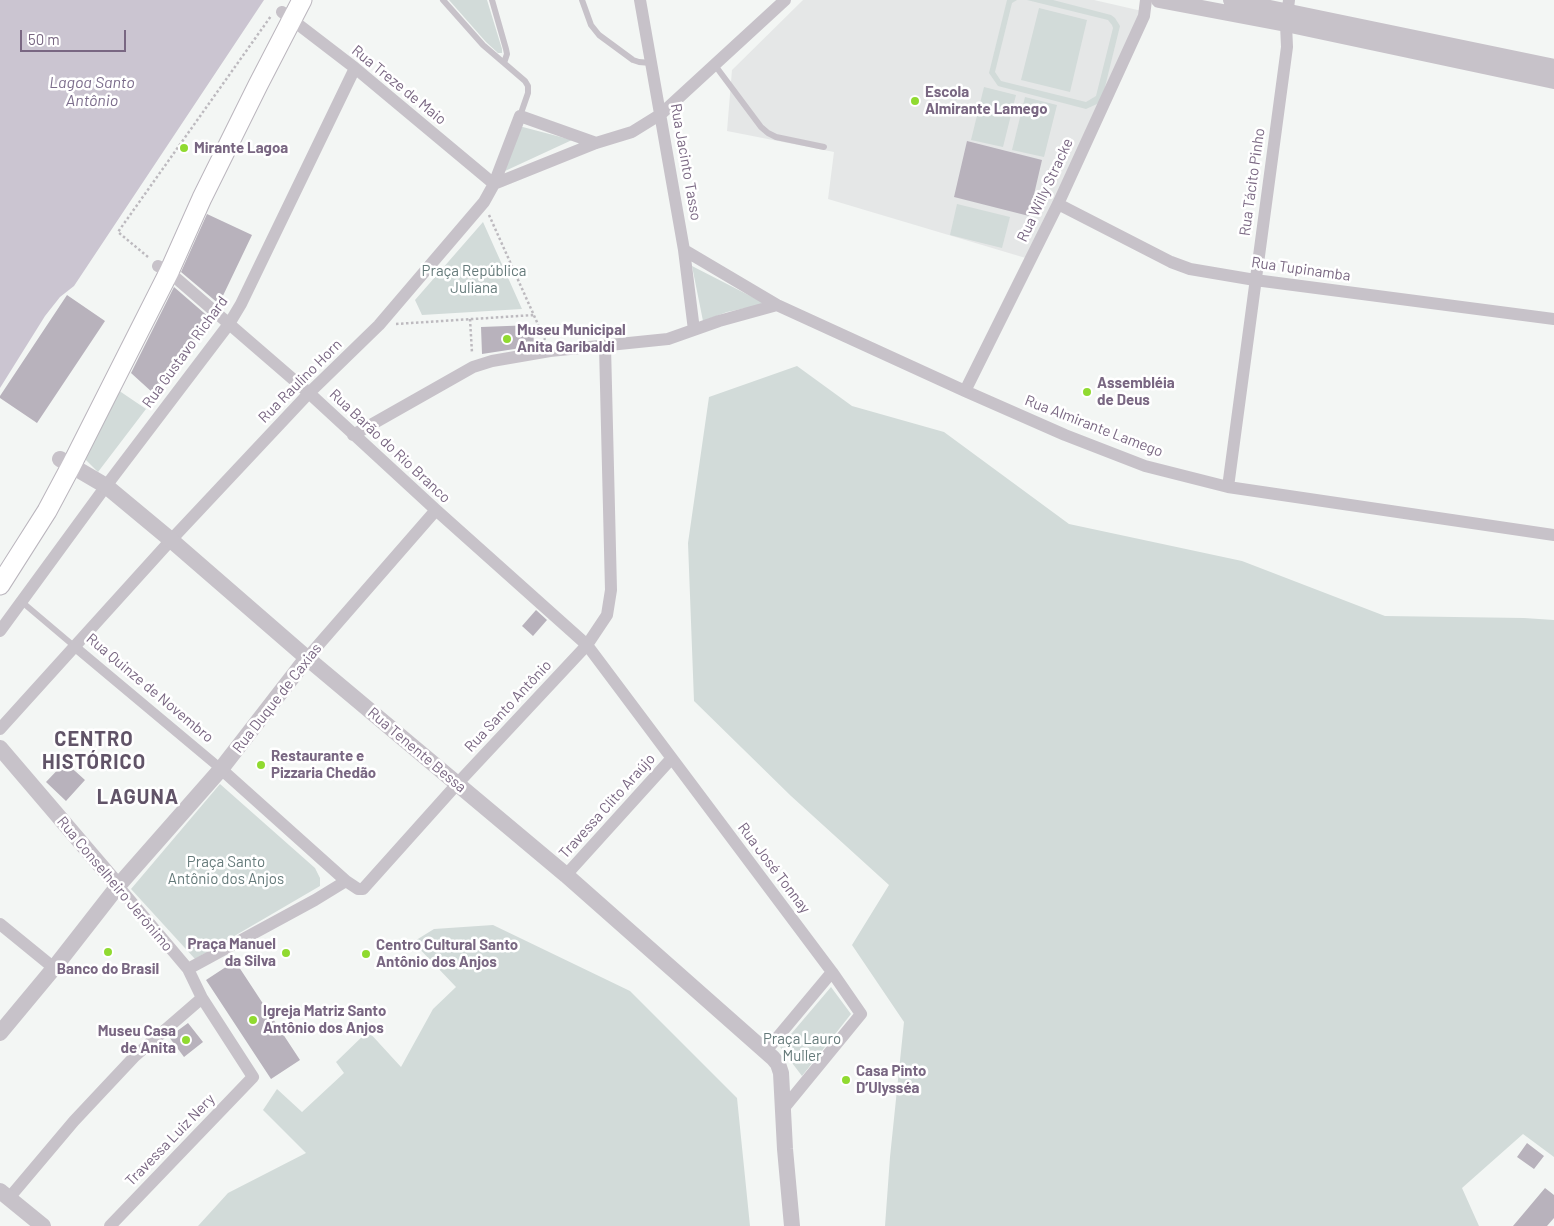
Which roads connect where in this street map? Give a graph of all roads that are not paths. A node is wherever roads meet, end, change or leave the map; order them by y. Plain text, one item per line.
1 (302, 0) edge
2 (443, 0) edge
3 (492, 0) edge
4 (582, 0) edge
5 (640, 0) edge
6 (785, 0) edge
7 (1146, 0) edge
8 (1159, 0) edge
9 (1231, 0) edge
10 (287, 10) edge
11 (1287, 12) edge
12 (1451, 51) junction
13 (651, 63) junction
14 (504, 64) junction
15 (714, 64) junction
16 (1554, 67) edge
17 (355, 68) junction
18 (1554, 81) edge
19 (661, 114) junction
20 (520, 116) junction
21 (596, 143) junction
22 (824, 147) dead end
23 (494, 184) junction
24 (1058, 204) junction
25 (684, 250) junction
26 (164, 269) junction
27 (1256, 280) junction
28 (777, 305) junction
29 (1554, 319) edge
30 (229, 324) junction
31 (694, 330) junction
32 (605, 346) junction
33 (965, 391) junction
34 (309, 393) junction
35 (353, 435) junction
36 (66, 462) junction
37 (106, 486) junction
38 (1228, 487) junction
39 (436, 510) junction
40 (1554, 535) edge
41 (170, 540) junction
42 (0, 562) edge
43 (0, 585) edge
44 (22, 602) junction
45 (0, 630) edge
46 (587, 645) junction
47 (74, 646) junction
48 (307, 658) junction
49 (0, 729) edge
50 (0, 748) edge
51 (671, 759) junction
52 (221, 769) junction
53 (458, 783) junction
54 (566, 875) junction
55 (346, 881) junction
56 (118, 886) junction
57 (0, 924) edge
58 (54, 968) junction
59 (188, 970) junction
60 (832, 972) junction
61 (202, 998) junction
62 (0, 1033) edge
63 (766, 1051) junction
64 (253, 1077) joint
65 (784, 1108) junction
66 (4, 1195) edge
67 (43, 1226) edge
68 (110, 1226) edge
69 (792, 1226) edge

1 - 10 main road
2 - 14 lane
3 - 14 lane
4 - 13 lane
5 - 13 street, Rua Jacinto Tasso
6 - 15 street
7 - 24 street, Rua Willy Stracke
8 - 11 street
9 - 11 street
10 - 17 street, Rua Treze de Maio
10 - 26 main road
11 - 12 street
11 - 27 street, Rua Tácito Pinho
12 - 16 street
12 - 18 street
13 - 19 street, Rua Jacinto Tasso
14 - 20 lane
15 - 19 street
15 - 22 lane
17 - 23 street, Rua Treze de Maio
17 - 30 street, Rua Gustavo Richard
19 - 21 street
19 - 25 street, Rua Jacinto Tasso
20 - 21 street
20 - 23 street, Rua Raulino Horn
21 - 23 street
23 - 34 street, Rua Raulino Horn
24 - 27 street, Rua Tupinamba
24 - 33 street, Rua Willy Stracke
25 - 28 street, Rua Almirante Lamego
25 - 31 street, Rua Jacinto Tasso
26 - 30 street, Rua Barão do Rio Branco
26 - 36 main road
27 - 29 street, Rua Tupinamba
27 - 38 street, Rua Tácito Pinho
28 - 31 street
28 - 33 street, Rua Almirante Lamego
30 - 34 street, Rua Barão do Rio Branco
30 - 37 street, Rua Gustavo Richard
31 - 32 street
32 - 35 street
32 - 46 street, Rua Santo Antônio
33 - 38 street, Rua Almirante Lamego
34 - 35 street, Rua Barão do Rio Branco
34 - 41 street, Rua Raulino Horn
35 - 39 street, Rua Barão do Rio Branco
36 - 37 street, Rua Tenente Bessa
36 - 42 main road
36 - 43 main road
37 - 41 street, Rua Tenente Bessa
37 - 44 street, Rua Gustavo Richard
38 - 40 street, Rua Almirante Lamego
39 - 46 street, Rua Barão do Rio Branco
39 - 48 street, Rua Duque de Caxias
41 - 47 street, Rua Raulino Horn
41 - 48 street, Rua Tenente Bessa
44 - 45 street, Rua Gustavo Richard
44 - 47 lane, Rua Quinze de Novembro
46 - 51 street, Rua José Tonnay
46 - 53 street, Rua Santo Antônio
47 - 49 street, Rua Raulino Horn
47 - 52 street, Rua Quinze de Novembro
48 - 52 street, Rua Duque de Caxias
48 - 53 street, Rua Tenente Bessa
50 - 56 street, Rua Conselheiro Jerônimo
51 - 54 street, Travessa Clito Araújo
51 - 60 street, Rua José Tonnay
52 - 55 street, Rua Quinze de Novembro
52 - 56 street, Rua Duque de Caxias
53 - 54 street, Rua Tenente Bessa
53 - 55 street, Rua Santo Antônio
54 - 63 street, Rua Tenente Bessa
55 - 59 street
56 - 58 street, Rua Duque de Caxias
56 - 59 street, Rua Conselheiro Jerônimo
57 - 58 street
58 - 62 street, Rua Duque de Caxias
59 - 61 street, Rua Conselheiro Jerônimo
60 - 63 street
60 - 65 street, Rua José Tonnay
61 - 64 street, Rua Conselheiro Jerônimo
61 - 66 street
63 - 65 street, Rua Tenente Bessa
64 - 68 street, Travessa Luiz Nery
65 - 69 street, Rua Tenente Bessa
66 - 67 street

